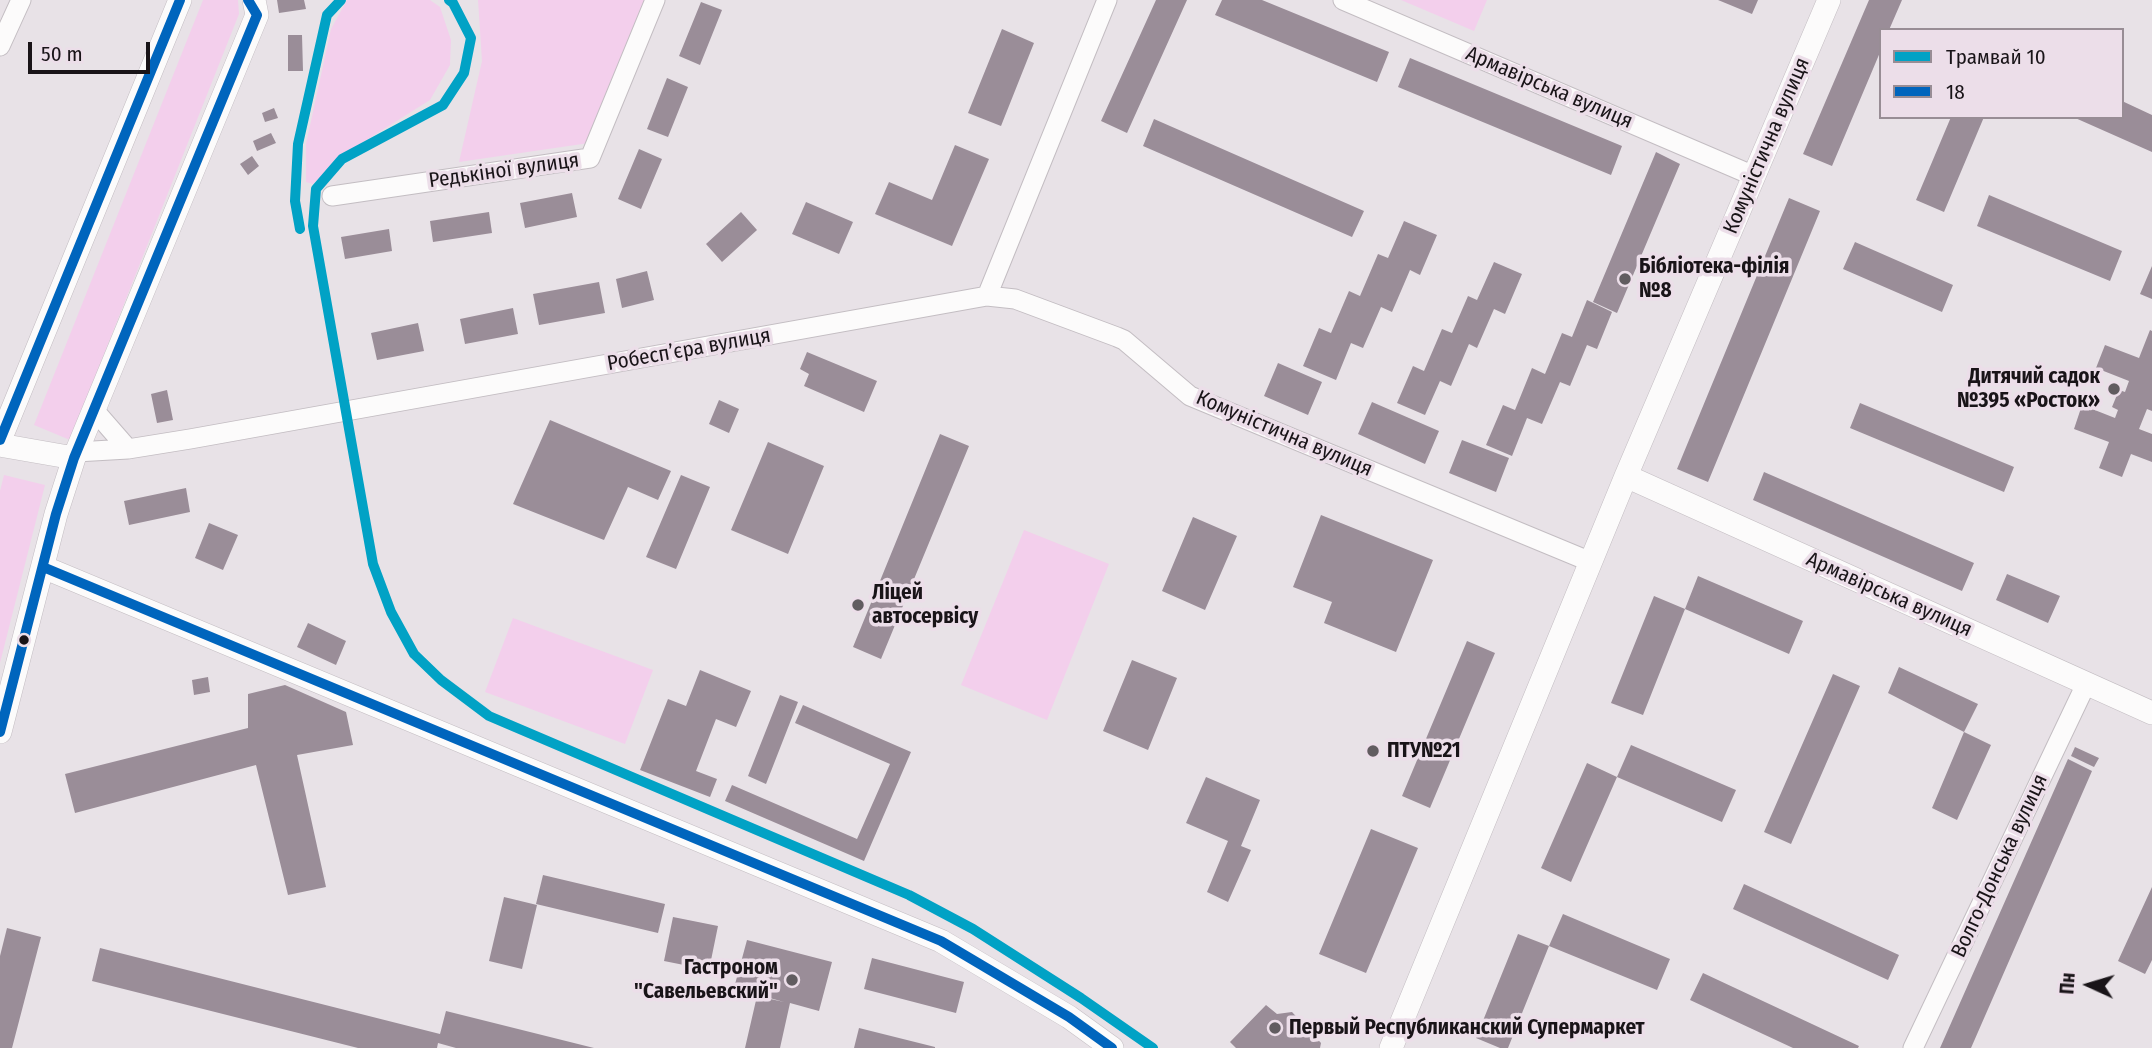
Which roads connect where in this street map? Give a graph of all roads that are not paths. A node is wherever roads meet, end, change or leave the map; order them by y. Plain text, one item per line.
1 (21, 0) edge
2 (180, 0) edge
3 (656, 0) edge
4 (1107, 0) edge
5 (1343, 0) edge
6 (1829, 0) edge
7 (253, 5) edge
8 (0, 46) edge
9 (1754, 176) junction
10 (332, 196) dead end
11 (986, 296) junction
12 (94, 410) junction
13 (0, 443) edge
14 (128, 449) junction
15 (75, 455) junction
16 (1626, 476) junction
17 (1591, 562) junction
18 (43, 567) junction
19 (2087, 684) junction
20 (2152, 713) edge
21 (0, 732) edge
22 (1112, 1048) edge
23 (1391, 1048) edge
24 (1913, 1048) edge

1 - 8 street
2 - 13 street
3 - 10 street, Редькіної вулиця
4 - 11 street
5 - 9 street, Армавірська вулиця
6 - 9 street, Комуністична вулиця
7 - 12 street
9 - 16 street, Комуністична вулиця
11 - 14 street, Робесп’єра вулиця
11 - 17 street, Комуністична вулиця
12 - 14 street
12 - 15 street
13 - 15 street
14 - 15 street, Робесп’єра вулиця
15 - 18 street
16 - 17 street, Комуністична вулиця
16 - 19 street, Армавірська вулиця
17 - 23 street, Комуністична вулиця
18 - 21 street
18 - 22 street
19 - 20 street, Армавірська вулиця
19 - 24 street, Волго-Донська вулиця

